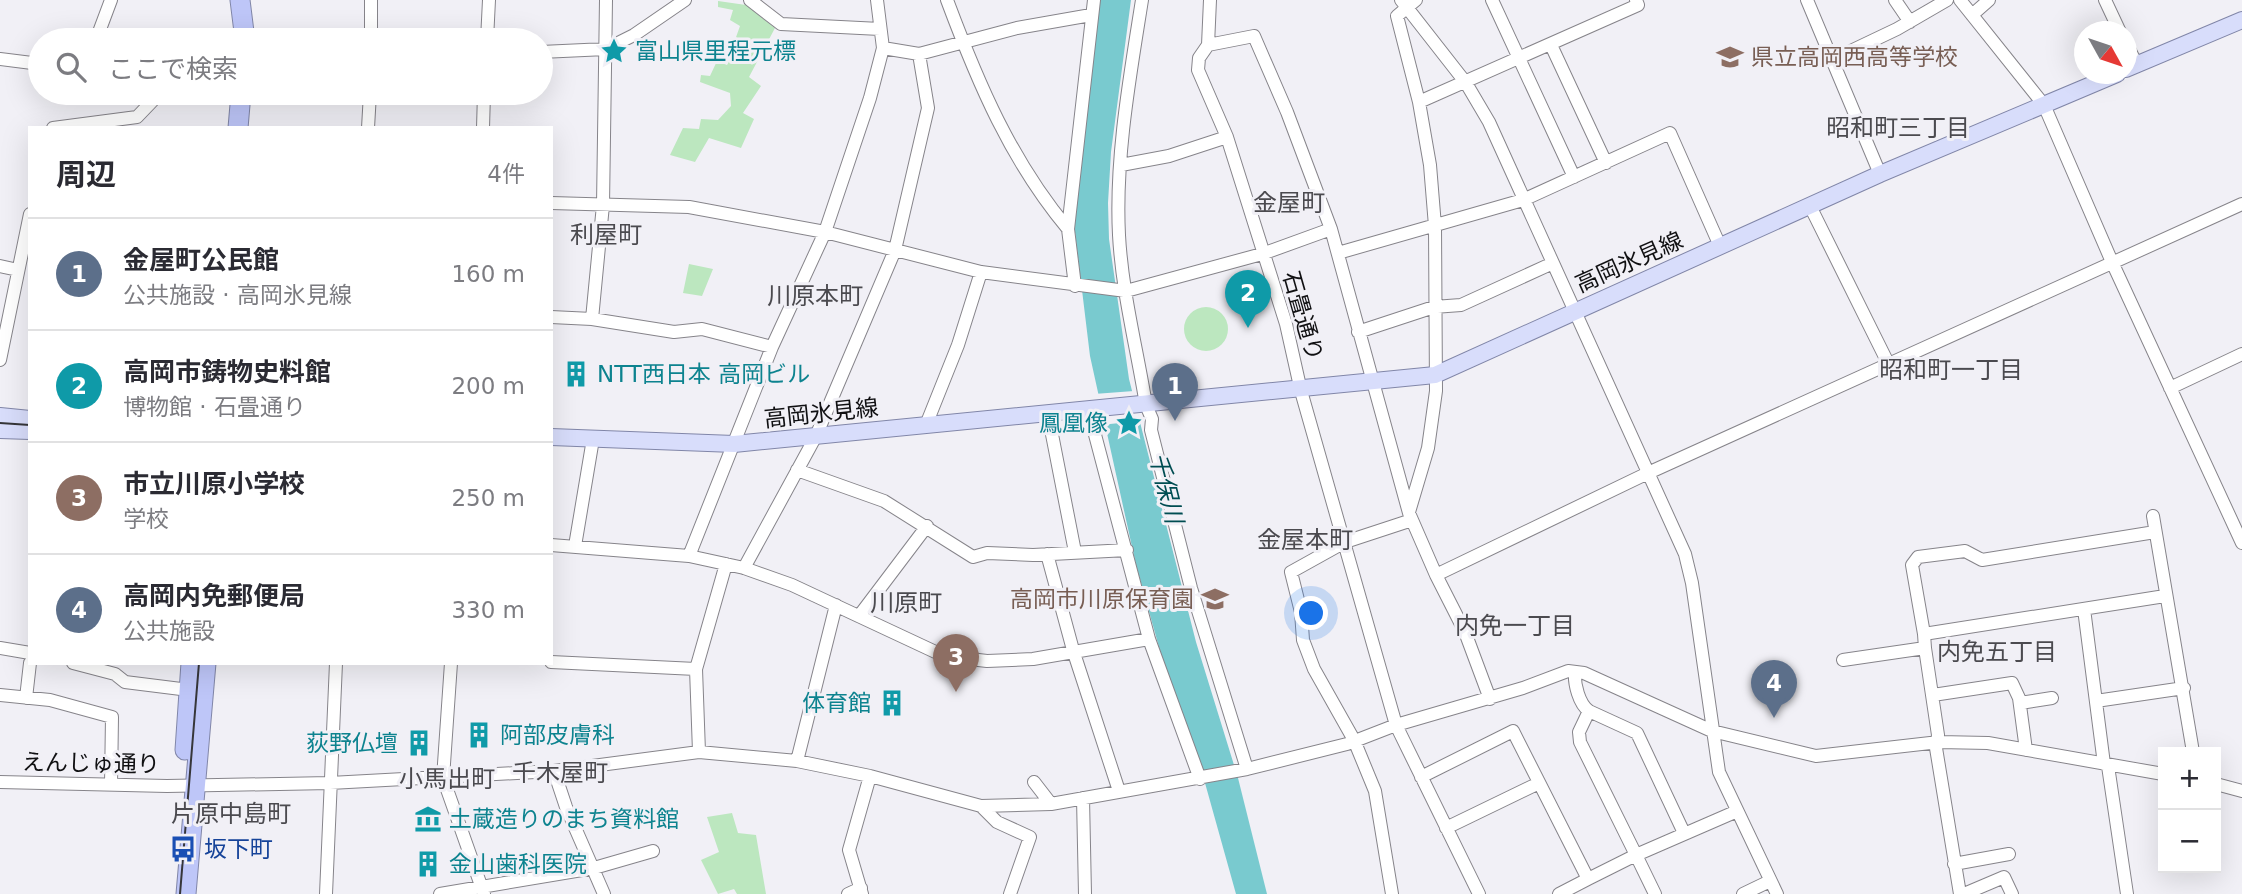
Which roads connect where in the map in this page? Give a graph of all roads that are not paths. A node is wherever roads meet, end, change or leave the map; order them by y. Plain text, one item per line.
1 (111, 0) edge
2 (240, 0) edge
3 (371, 0) edge
4 (489, 0) edge
5 (606, 0) edge
6 (685, 0) edge
7 (750, 0) edge
8 (877, 0) edge
9 (947, 0) edge
10 (1094, 0) edge
11 (1142, 0) edge
12 (1210, 0) edge
13 (1492, 0) edge
14 (1636, 0) edge
15 (1807, 0) edge
16 (1895, 0) edge
17 (1947, 0) edge
18 (1959, 0) edge
19 (1989, 0) edge
20 (2105, 0) edge
21 (1408, 3) edge
22 (1091, 15) junction
23 (1972, 15) junction
24 (2242, 20) edge
25 (2115, 21) edge
26 (1910, 22) junction
27 (100, 28) edge
28 (244, 28) edge
29 (371, 28) edge
30 (488, 28) edge
31 (880, 29) junction
32 (963, 42) junction
33 (1208, 45) junction
34 (1550, 45) junction
35 (883, 48) junction
36 (606, 49) junction
37 (553, 51) edge
38 (919, 54) junction
39 (0, 59) edge
40 (1520, 59) junction
41 (1834, 59) junction
42 (28, 62) edge
43 (2137, 65) edge
44 (1466, 82) junction
45 (2093, 84) edge
46 (1419, 102) junction
47 (148, 105) edge
48 (240, 105) edge
49 (369, 105) edge
50 (484, 105) edge
51 (2044, 105) junction
52 (68, 126) edge
53 (238, 126) edge
54 (368, 126) edge
55 (483, 126) edge
56 (1227, 137) junction
57 (1606, 163) junction
58 (1121, 165) junction
59 (1880, 174) junction
60 (1574, 177) junction
61 (1524, 200) junction
62 (553, 203) edge
63 (2242, 204) edge
64 (603, 205) junction
65 (1810, 206) junction
66 (1435, 226) junction
67 (28, 228) edge
68 (1068, 229) junction
69 (1331, 229) junction
70 (825, 232) junction
71 (1720, 246) junction
72 (895, 250) junction
73 (1338, 253) junction
74 (1262, 254) junction
75 (2112, 262) junction
76 (1553, 263) junction
77 (23, 264) edge
78 (0, 266) edge
79 (981, 272) junction
80 (1077, 286) junction
81 (1123, 291) junction
82 (1434, 307) junction
83 (1575, 312) junction
84 (553, 317) edge
85 (592, 319) junction
86 (1358, 332) junction
87 (772, 347) junction
88 (2242, 354) edge
89 (0, 360) edge
90 (1889, 365) junction
91 (1435, 375) junction
92 (1372, 383) junction
93 (2170, 388) junction
94 (1301, 391) junction
95 (1142, 405) junction
96 (1092, 411) junction
97 (1048, 414) junction
98 (0, 416) edge
99 (28, 419) edge
100 (926, 425) junction
101 (0, 430) edge
102 (28, 431) edge
103 (816, 436) junction
104 (553, 437) edge
105 (593, 439) junction
106 (734, 444) junction
107 (797, 470) junction
108 (1648, 473) junction
109 (1411, 516) junction
110 (2153, 516) dead end
111 (927, 526) junction
112 (2155, 532) junction
113 (1345, 542) junction
114 (2242, 543) edge
115 (553, 545) edge
116 (575, 546) junction
117 (1127, 550) junction
118 (1075, 552) junction
119 (1047, 554) junction
120 (689, 556) junction
121 (726, 564) junction
122 (744, 568) junction
123 (1436, 575) junction
124 (2165, 596) junction
125 (835, 605) junction
126 (2084, 609) junction
127 (859, 617) junction
128 (1924, 634) junction
129 (1149, 639) junction
130 (0, 648) edge
131 (1925, 648) junction
132 (1073, 650) junction
133 (28, 653) edge
134 (1843, 660) dead end
135 (553, 662) edge
136 (30, 665) edge
137 (81, 665) edge
138 (191, 665) edge
139 (206, 665) edge
140 (336, 665) edge
141 (451, 665) edge
142 (696, 669) junction
143 (1575, 672) junction
144 (2184, 688) junction
145 (189, 690) junction
146 (0, 695) edge
147 (1933, 695) junction
148 (26, 698) junction
149 (2052, 698) dead end
150 (1490, 699) junction
151 (2096, 701) junction
152 (2020, 703) junction
153 (1589, 711) junction
154 (1396, 725) junction
155 (1712, 732) junction
156 (1354, 740) junction
157 (1939, 743) junction
158 (2192, 747) edge
159 (2026, 750) junction
160 (699, 752) junction
161 (797, 761) junction
162 (2106, 765) junction
163 (1245, 770) junction
164 (554, 771) junction
165 (2158, 774) edge
166 (870, 776) junction
167 (1421, 776) junction
168 (443, 778) junction
169 (1200, 779) junction
170 (0, 782) edge
171 (1034, 782) dead end
172 (330, 783) junction
173 (1539, 783) junction
174 (111, 785) junction
175 (187, 785) junction
176 (2221, 785) edge
177 (1119, 791) junction
178 (2242, 791) edge
179 (1083, 798) junction
180 (1051, 804) junction
181 (981, 806) junction
182 (1735, 811) junction
183 (1447, 828) junction
184 (1685, 833) junction
185 (653, 851) dead end
186 (2009, 854) dead end
187 (1636, 855) junction
188 (1954, 864) junction
189 (594, 868) junction
190 (1588, 879) junction
191 (1770, 881) junction
192 (862, 891) edge
193 (483, 892) edge
194 (173, 894) edge
195 (186, 894) edge
196 (326, 894) edge
197 (440, 894) edge
198 (604, 894) edge
199 (848, 894) edge
200 (1010, 894) edge
201 (1084, 894) edge
202 (1392, 894) edge
203 (1479, 894) edge
204 (1559, 894) edge
205 (1655, 894) edge
206 (1743, 894) edge
207 (1777, 894) edge
208 (1962, 894) edge
209 (2012, 894) edge
210 (2127, 894) edge

1 - 27 street
2 - 28 highway
3 - 29 street
4 - 30 street
5 - 36 street
6 - 36 street
7 - 31 street
8 - 31 street
9 - 32 street
10 - 22 street
11 - 58 street
12 - 33 street, 石畳通り
13 - 40 street
14 - 34 street
15 - 41 street
16 - 26 street
17 - 26 street
18 - 23 street
19 - 23 street
20 - 25 street
21 - 44 street
21 - 46 street
22 - 32 street
22 - 68 street
23 - 51 street
24 - 43 main road
26 - 41 street
31 - 35 street
32 - 38 street
32 - 68 street
33 - 56 street, 石畳通り
33 - 69 street
34 - 40 street
34 - 57 street
35 - 38 street
35 - 70 street
36 - 37 street
36 - 64 street
38 - 72 street
39 - 42 street
40 - 44 street
40 - 60 street
41 - 59 street
44 - 46 street
44 - 61 street
45 - 51 main road, 高岡氷見線
46 - 66 street
47 - 52 street
48 - 53 highway
49 - 54 street
50 - 55 street
51 - 59 main road, 高岡氷見線
51 - 75 street
56 - 58 street
56 - 74 street, 石畳通り
57 - 60 street
57 - 71 street
58 - 81 street
59 - 65 main road, 高岡氷見線
60 - 61 street
61 - 66 street
61 - 76 street
62 - 64 street
63 - 75 street
64 - 70 street
64 - 85 street
65 - 71 main road, 高岡氷見線
65 - 90 street
66 - 73 street
66 - 82 street
67 - 77 street
68 - 80 street
69 - 73 street
69 - 74 street
70 - 72 street
70 - 87 street
71 - 83 main road, 高岡氷見線
72 - 79 street
72 - 103 street
73 - 86 street
74 - 81 street
74 - 94 street, 石畳通り
75 - 90 street
75 - 93 street
76 - 82 street
76 - 83 street
77 - 78 street
77 - 89 street
79 - 80 street
79 - 100 street
80 - 81 street
81 - 95 street
82 - 86 street
82 - 91 street
83 - 91 main road, 高岡氷見線
83 - 108 street
84 - 85 street
85 - 87 street
86 - 92 street
87 - 106 street
88 - 93 street
90 - 108 street
91 - 92 main road, 高岡氷見線
91 - 109 street
92 - 94 main road, 高岡氷見線
92 - 109 street
93 - 114 street
94 - 95 main road, 高岡氷見線
94 - 113 street, 石畳通り
95 - 96 main road, 高岡氷見線
95 - 163 street
96 - 97 main road, 高岡氷見線
96 - 117 street
97 - 100 main road, 高岡氷見線
97 - 118 street
98 - 99 main road
100 - 103 main road, 高岡氷見線
101 - 102 main road
103 - 106 main road, 高岡氷見線
103 - 107 street
104 - 105 main road, 高岡氷見線
105 - 106 main road, 高岡氷見線
105 - 116 street
106 - 120 street
107 - 111 street
107 - 122 street
108 - 123 street
108 - 155 street
109 - 113 street
109 - 123 street
110 - 112 street
111 - 119 street
111 - 127 street
112 - 124 street
112 - 128 street
113 - 154 street, 石畳通り
113 - 156 street
115 - 116 street
116 - 120 street
117 - 118 street
117 - 129 street
118 - 119 street
119 - 132 street
120 - 121 street
121 - 122 street
121 - 142 street
122 - 125 street
123 - 150 street
124 - 126 street
124 - 144 street
125 - 127 street
125 - 161 street
126 - 128 street
126 - 151 street
127 - 132 street
128 - 131 street
129 - 132 street
129 - 169 street
130 - 133 street
131 - 134 street
131 - 147 street
132 - 177 street
135 - 142 street
136 - 148 street
137 - 145 street
138 - 145 highway
139 - 175 highway
140 - 172 street
141 - 168 street
142 - 160 street
143 - 150 street
143 - 153 street
143 - 155 street
144 - 151 street
144 - 158 street
145 - 175 highway
146 - 148 street
147 - 152 street
147 - 157 street
148 - 174 street
149 - 152 street
150 - 154 street
151 - 162 street
152 - 159 street
153 - 184 street
153 - 187 street
154 - 156 street
154 - 167 street, 石畳通り
155 - 157 street
155 - 182 street
156 - 163 street
156 - 202 street
157 - 159 street
157 - 188 street
159 - 162 street
160 - 161 street, えんじゅ通り
160 - 164 street, えんじゅ通り
161 - 166 street, えんじゅ通り
162 - 165 street
162 - 210 street
163 - 169 street
164 - 168 street, えんじゅ通り
164 - 189 street
166 - 181 street, えんじゅ通り
166 - 192 street
167 - 173 street
167 - 183 street, 石畳通り
168 - 172 street, えんじゅ通り
168 - 193 street
169 - 177 street
170 - 174 street, えんじゅ通り
171 - 180 street
172 - 175 street, えんじゅ通り
172 - 196 street
173 - 183 street
173 - 190 street
174 - 175 street, えんじゅ通り
175 - 194 highway
175 - 195 highway
176 - 178 street
177 - 179 street
179 - 180 street
179 - 201 street
180 - 181 street
181 - 200 street
182 - 184 street
182 - 191 street
183 - 203 street, 石畳通り
184 - 187 street
185 - 189 street
186 - 188 street
187 - 190 street
187 - 205 street
188 - 208 street
189 - 193 street
189 - 198 street
190 - 204 street
191 - 206 street
191 - 207 street
192 - 199 street
193 - 197 street
208 - 209 street

